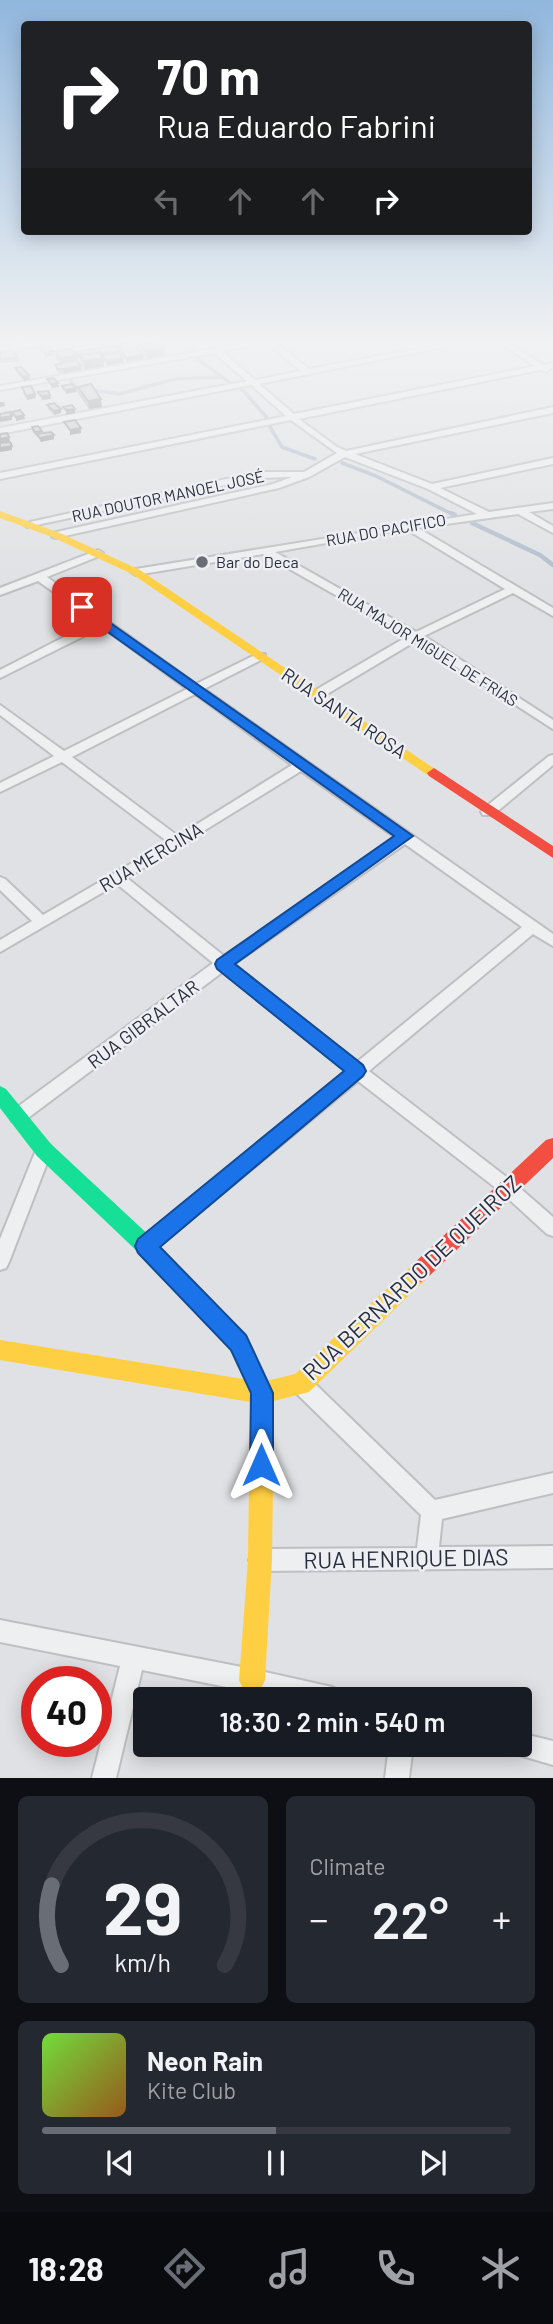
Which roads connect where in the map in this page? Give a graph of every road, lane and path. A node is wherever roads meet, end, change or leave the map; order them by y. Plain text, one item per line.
1 (42, 423) edge
2 (268, 423) edge
3 (300, 423) edge
4 (495, 423) edge
5 (0, 431) edge
6 (343, 454) junction
7 (553, 461) edge
8 (306, 475) junction
9 (0, 476) edge
10 (430, 487) junction
11 (553, 506) edge
12 (95, 510) junction
13 (517, 510) junction
14 (0, 514) edge
15 (486, 514) junction
16 (108, 522) junction
17 (30, 525) junction
18 (408, 526) junction
19 (553, 530) edge
20 (56, 535) junction
21 (266, 551) junction
22 (98, 553) junction
23 (136, 572) junction
24 (40, 577) junction
25 (513, 589) junction
26 (1, 591) edge
27 (553, 613) edge
28 (102, 622) junction
29 (416, 636) junction
30 (261, 656) junction
31 (0, 675) edge
32 (196, 689) junction
33 (318, 694) junction
34 (0, 709) edge
35 (553, 725) edge
36 (62, 756) junction
37 (553, 759) edge
38 (300, 765) junction
39 (0, 788) edge
40 (488, 812) junction
41 (405, 836) junction
42 (178, 842) junction
43 (553, 853) edge
44 (118, 878) junction
45 (0, 882) edge
46 (42, 922) junction
47 (532, 927) junction
48 (553, 941) edge
49 (0, 947) edge
50 (223, 964) junction
51 (356, 1071) junction
52 (0, 1094) edge
53 (19, 1116) junction
54 (553, 1146) edge
55 (44, 1150) junction
56 (507, 1187) junction
57 (553, 1228) edge
58 (146, 1246) junction
59 (0, 1262) edge
60 (0, 1350) edge
61 (301, 1384) junction
62 (262, 1393) junction
63 (553, 1483) edge
64 (432, 1511) junction
65 (553, 1556) edge
66 (427, 1559) junction
67 (260, 1560) junction
68 (0, 1631) edge
69 (134, 1657) junction
70 (252, 1680) junction
71 (281, 1687) edge
72 (532, 1748) edge
73 (553, 1753) edge
74 (400, 1757) edge
75 (104, 1778) edge
76 (397, 1778) edge

1 - 5 street
2 - 9 street
3 - 6 street
4 - 6 street, RUA DOUTOR MANOEL JOSÉ
6 - 8 street, RUA DOUTOR MANOEL JOSÉ
6 - 10 street
7 - 10 street
8 - 12 street, RUA DOUTOR MANOEL JOSÉ
8 - 16 street, RUA DOUTOR MANOEL JOSÉ
10 - 15 street
11 - 13 street, RUA DO PACIFICO
12 - 16 street
12 - 17 street, RUA DOUTOR MANOEL JOSÉ
13 - 15 street, RUA DO PACIFICO
13 - 19 street
14 - 17 street, RUA SANTA ROSA
15 - 18 street, RUA DO PACIFICO
16 - 20 street, RUA DOUTOR MANOEL JOSÉ
17 - 20 street, RUA SANTA ROSA
18 - 21 street, RUA DO PACIFICO
18 - 25 street
20 - 22 street, RUA SANTA ROSA
21 - 23 street, RUA DO PACIFICO
21 - 29 street, RUA MAJOR MIGUEL DE FRIAS
22 - 23 street, RUA SANTA ROSA
22 - 24 street
23 - 30 street, RUA SANTA ROSA
24 - 26 street
24 - 28 street
25 - 27 street
25 - 29 street
28 - 31 street
28 - 32 street
29 - 33 street
29 - 35 street, RUA MAJOR MIGUEL DE FRIAS
30 - 32 street
30 - 33 street, RUA SANTA ROSA
32 - 36 street
32 - 38 street
33 - 40 street, RUA SANTA ROSA
34 - 36 street
36 - 39 street
36 - 42 street
37 - 40 street
38 - 41 street
38 - 42 street, RUA MERCINA
40 - 43 street, RUA SANTA ROSA
41 - 47 street
41 - 50 street, RUA GIBRALTAR
42 - 44 street, RUA MERCINA
44 - 46 street, RUA MERCINA
44 - 50 street
45 - 46 street
46 - 49 street, RUA MERCINA
47 - 48 street
47 - 51 street
50 - 51 street
50 - 53 street, RUA GIBRALTAR
51 - 56 street
51 - 58 street
52 - 53 street
53 - 55 street
54 - 56 street, RUA BERNARDO DE QUEIROZ
55 - 58 street
55 - 59 street
56 - 57 street
56 - 61 street, RUA BERNARDO DE QUEIROZ
58 - 62 street
60 - 62 street
61 - 62 street, RUA BERNARDO DE QUEIROZ
61 - 64 street
62 - 67 street
63 - 64 street
64 - 66 street
65 - 66 street, RUA HENRIQUE DIAS
66 - 67 street, RUA HENRIQUE DIAS
67 - 70 street
68 - 69 street
69 - 70 street
69 - 75 street
70 - 71 street
72 - 73 street
74 - 76 street

